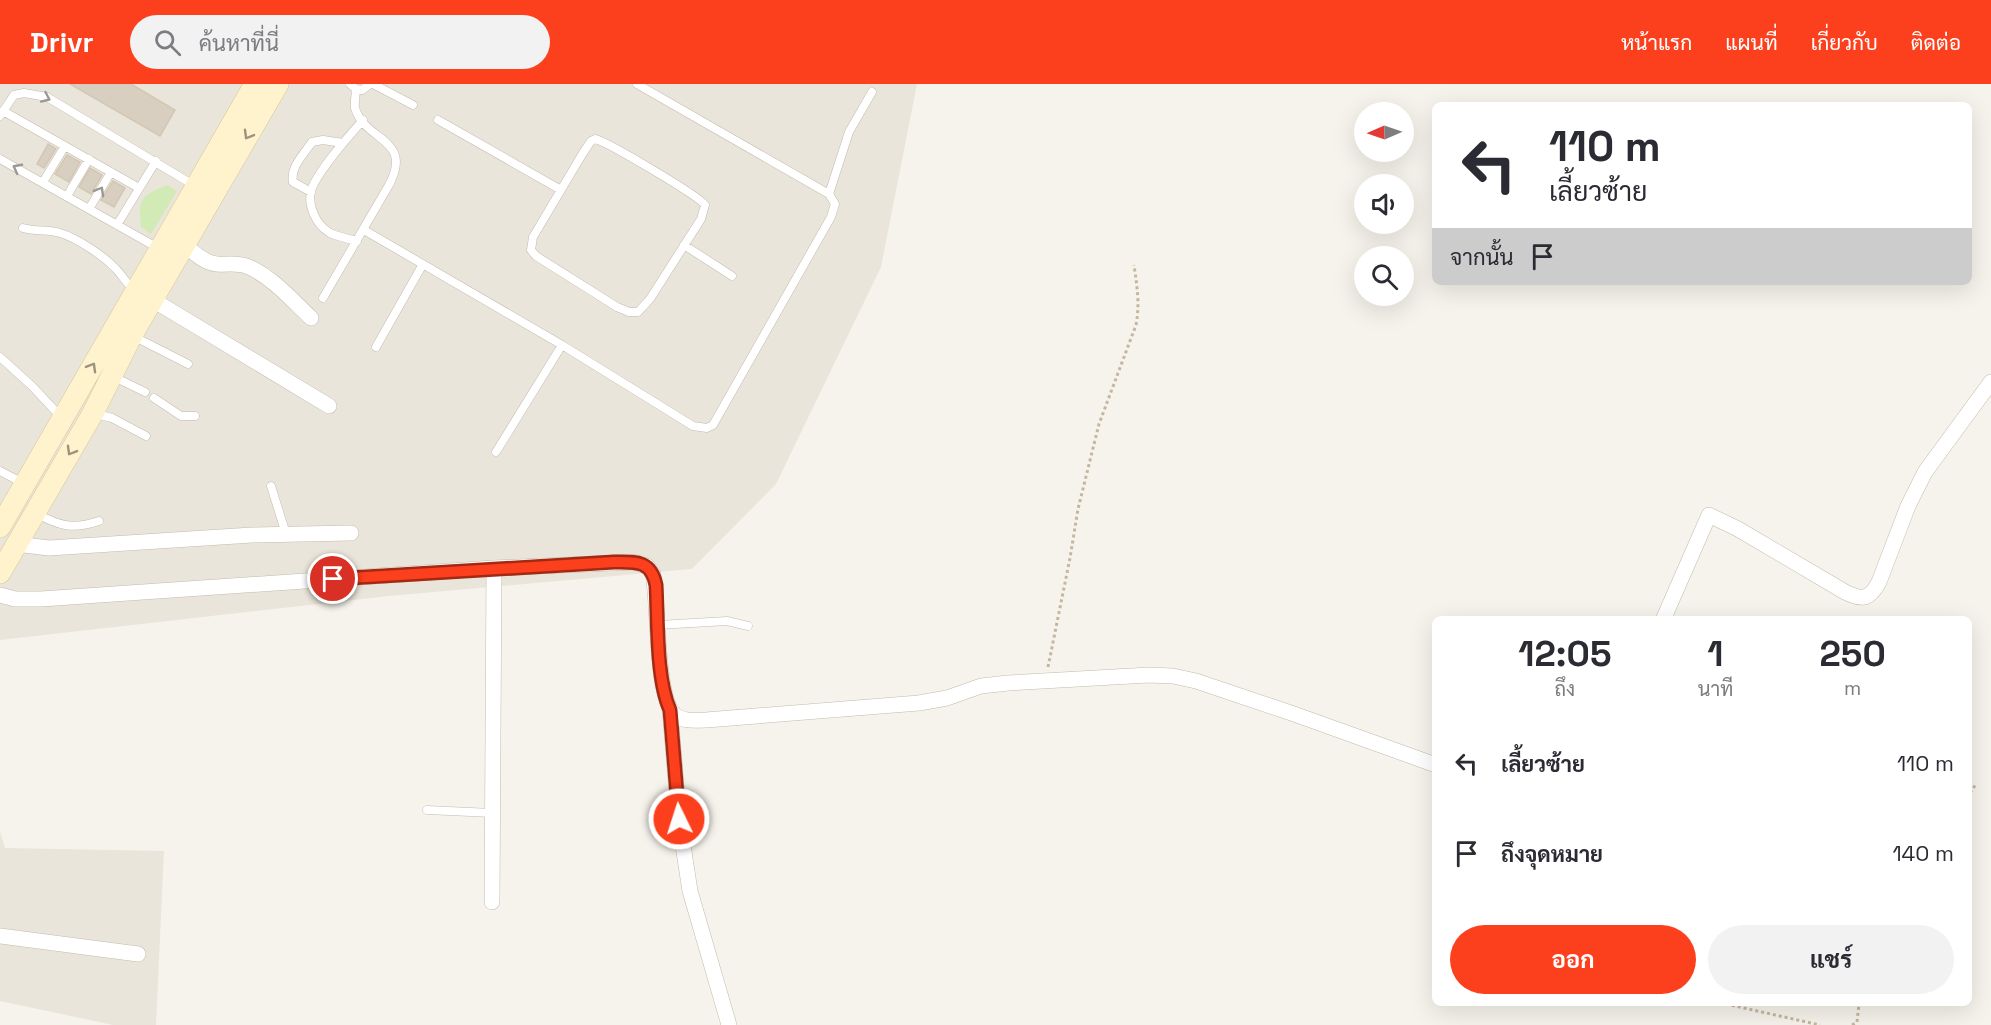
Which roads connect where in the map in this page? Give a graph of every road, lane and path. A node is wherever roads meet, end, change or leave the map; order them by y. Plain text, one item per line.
1 (255, 84) edge
2 (278, 84) edge
3 (372, 84) edge
4 (638, 84) edge
5 (353, 86) edge
6 (872, 92) dead end
7 (413, 105) dead end
8 (1, 113) edge
9 (363, 120) junction
10 (438, 120) dead end
11 (344, 144) junction
12 (65, 146) junction
13 (0, 159) edge
14 (88, 159) junction
15 (156, 161) junction
16 (111, 172) junction
17 (43, 182) junction
18 (195, 186) junction
19 (139, 188) junction
20 (561, 190) junction
21 (311, 192) junction
22 (829, 194) junction
23 (67, 196) junction
24 (89, 210) junction
25 (117, 225) junction
26 (23, 228) dead end
27 (364, 230) junction
28 (357, 241) junction
29 (184, 245) junction
30 (684, 245) junction
31 (159, 249) junction
32 (423, 264) junction
33 (1134, 265) dead end
34 (732, 276) dead end
35 (144, 295) junction
36 (323, 298) dead end
37 (311, 318) dead end
38 (132, 335) junction
39 (562, 345) junction
40 (376, 347) dead end
41 (0, 357) edge
42 (188, 364) dead end
43 (112, 376) junction
44 (1991, 382) edge
45 (145, 392) dead end
46 (154, 398) dead end
47 (329, 406) dead end
48 (93, 413) junction
49 (195, 416) dead end
50 (62, 418) junction
51 (146, 436) dead end
52 (496, 452) dead end
53 (0, 471) edge
54 (25, 483) junction
55 (271, 486) dead end
56 (34, 513) junction
57 (99, 521) dead end
58 (0, 527) edge
59 (351, 533) dead end
60 (286, 534) junction
61 (16, 544) junction
62 (494, 568) junction
63 (0, 573) edge
64 (0, 595) edge
65 (1666, 616) edge
66 (658, 625) junction
67 (748, 626) dead end
68 (1046, 680) junction
69 (670, 710) junction
70 (1432, 764) edge
71 (1976, 784) dead end
72 (1972, 790) edge
73 (427, 810) dead end
74 (492, 813) junction
75 (492, 902) dead end
76 (0, 936) edge
77 (138, 954) dead end
78 (1735, 1006) edge
79 (1858, 1006) edge
80 (729, 1025) edge
81 (1820, 1025) edge
82 (1852, 1025) edge

1 - 18 main road
2 -> 29 main road
3 - 5 lane
3 - 7 lane
4 - 22 lane
5 - 9 lane
6 - 22 lane
8 - 12 lane
8 -> 15 lane
9 - 11 lane
9 - 27 lane
10 - 20 lane
11 - 21 lane
11 - 21 lane
12 - 14 lane
12 - 17 lane
17 -> 13 lane
14 - 16 lane
14 - 23 lane
15 - 18 lane
15 - 19 lane
16 - 19 lane
24 -> 16 lane
17 - 23 lane
18 - 31 main road
19 - 25 lane
20 - 30 lane
20 - 30 lane
21 - 28 lane
22 - 39 lane
23 - 24 lane
24 - 25 lane
25 - 31 lane
26 - 35 lane
27 - 28 lane
27 - 32 lane
28 - 36 lane
29 - 35 main road
29 - 37 street
30 - 34 lane
31 - 35 main road
32 - 39 lane
32 - 40 lane
33 - 68 path
35 - 38 main road
35 - 47 street
50 -> 35 main road
38 - 42 lane
38 - 43 main road
39 - 52 lane
41 - 50 lane
43 - 45 lane
43 - 48 main road
44 - 65 street
46 - 49 lane
48 - 51 lane
48 -> 56 main road
50 - 54 main road
53 - 54 lane
54 - 58 main road
55 - 60 lane
56 - 57 lane
56 - 61 main road
59 - 60 street
60 - 61 street
61 - 63 main road
62 - 64 street
62 - 66 street
62 - 74 street
66 - 67 lane
66 - 69 street
68 - 69 street
68 - 70 street
69 - 80 street
71 - 72 path
73 - 74 lane
74 - 75 street
76 - 77 street
78 - 81 path
79 - 82 path

